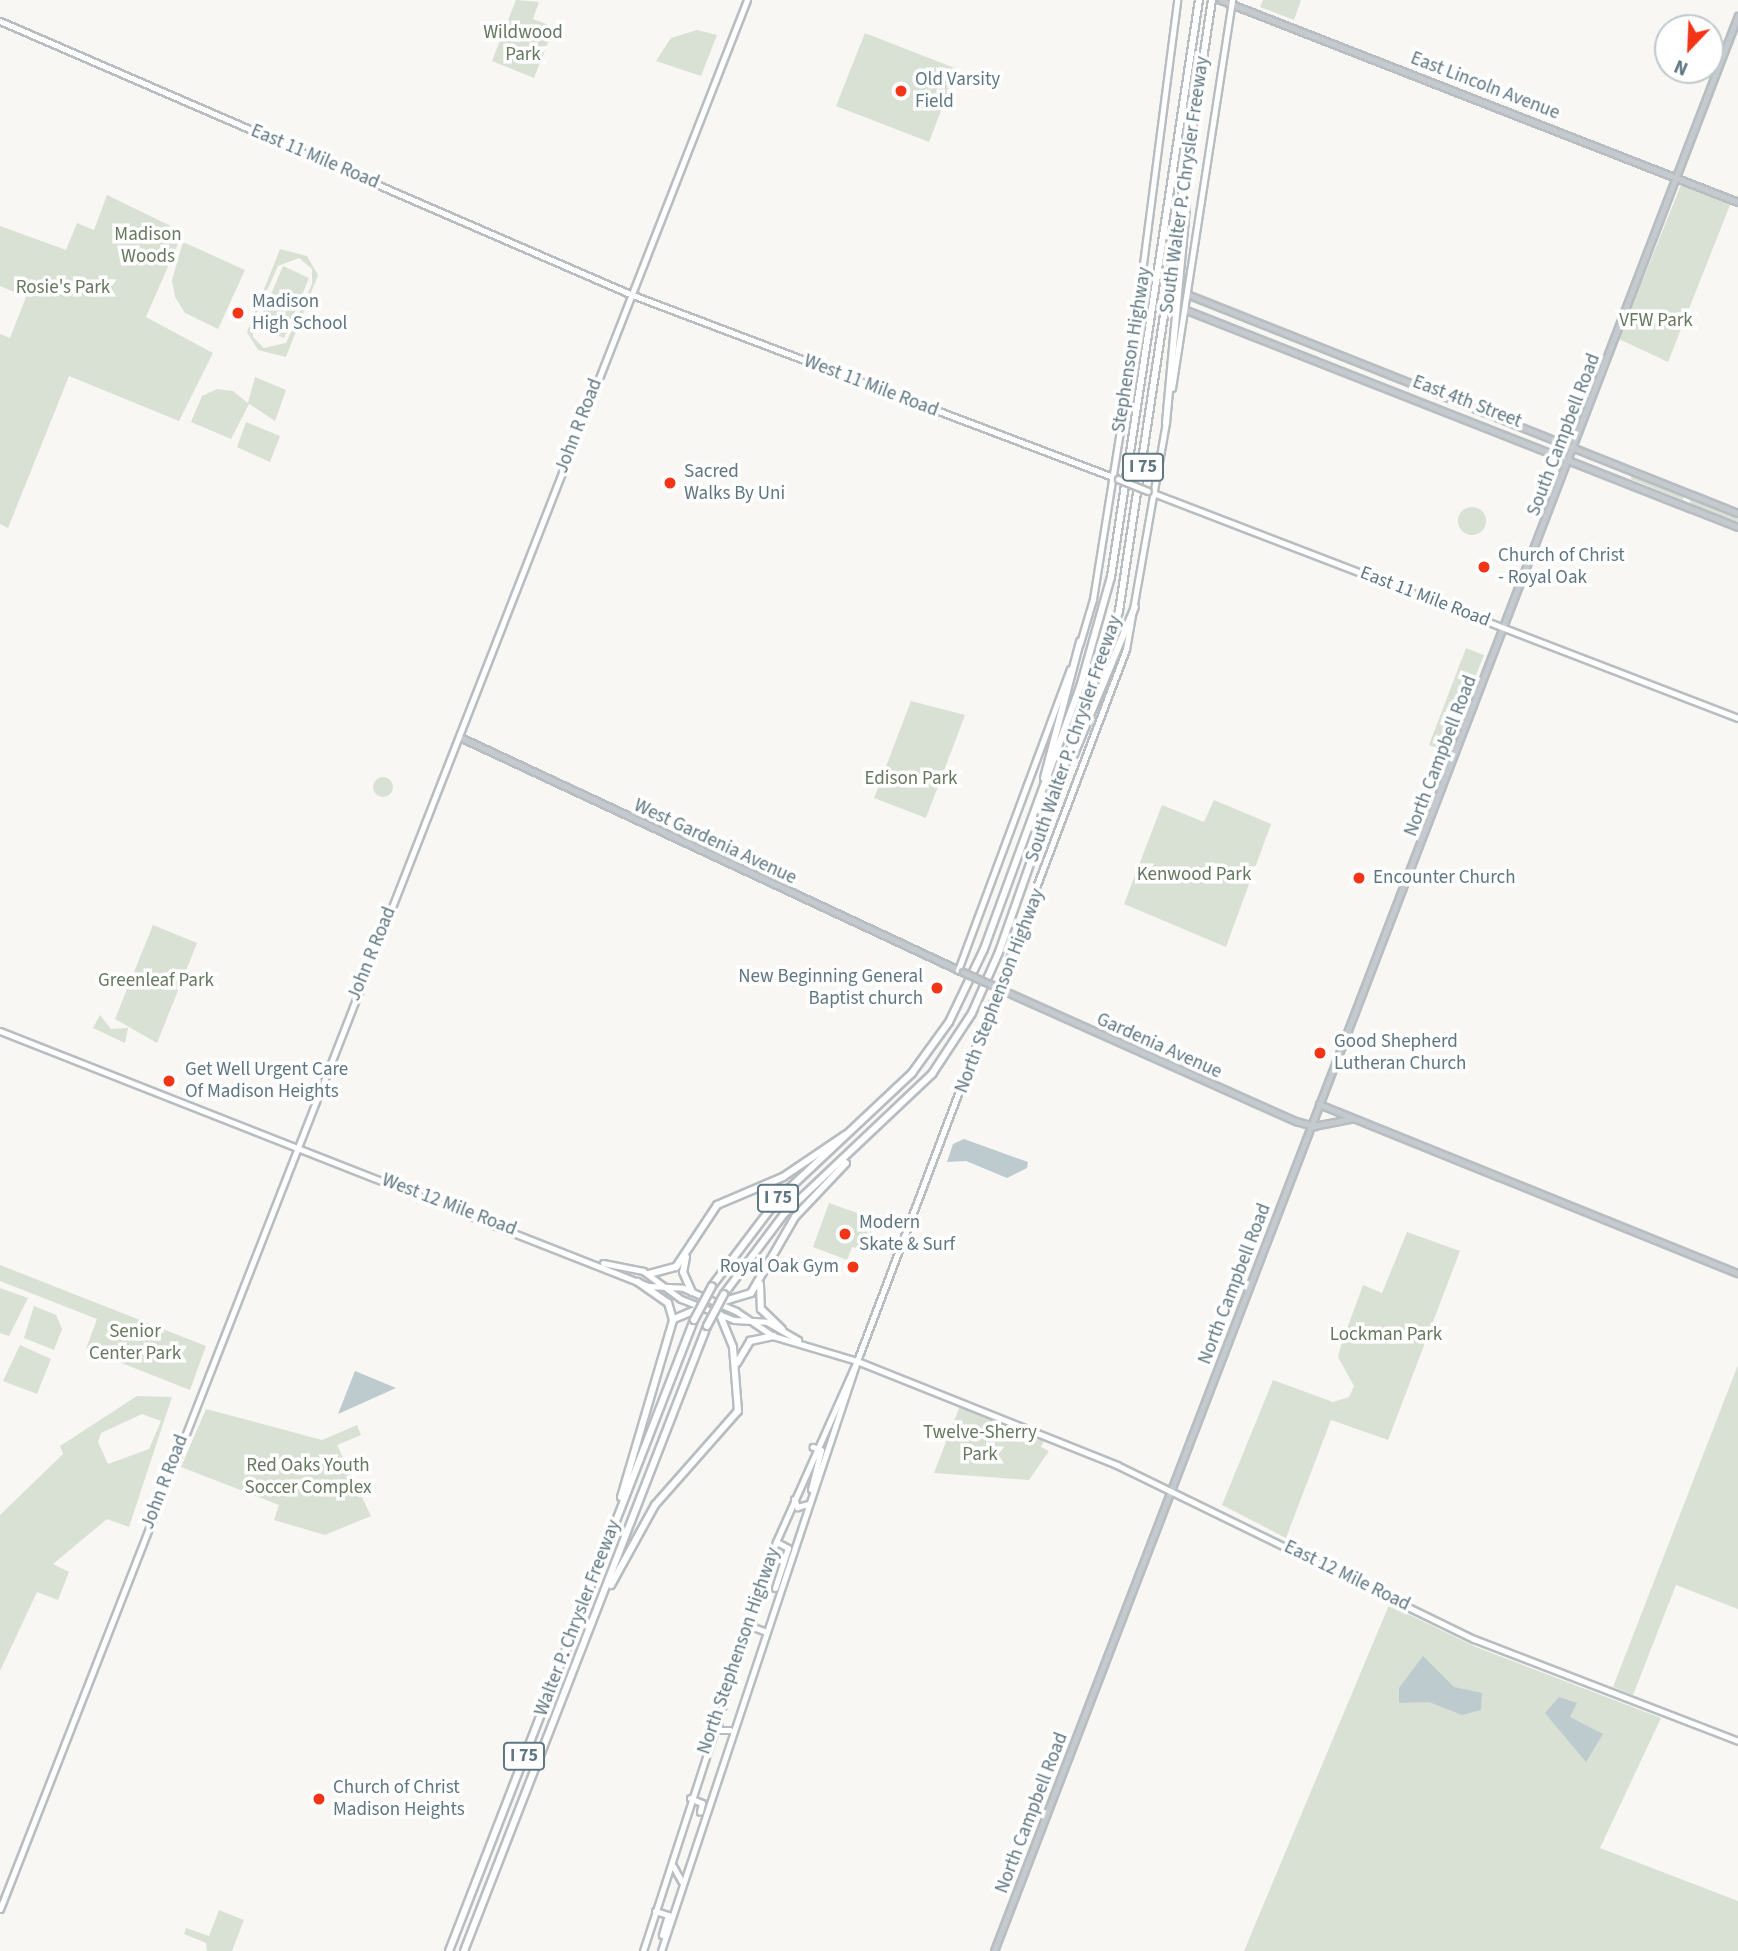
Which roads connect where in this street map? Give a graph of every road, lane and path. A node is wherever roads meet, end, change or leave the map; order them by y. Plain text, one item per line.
1 (747, 0) edge
2 (1177, 0) edge
3 (1199, 0) edge
4 (1212, 0) edge
5 (1221, 0) edge
6 (1232, 2) edge
7 (1738, 16) edge
8 (0, 21) edge
9 (1189, 161) junction
10 (1678, 174) junction
11 (1738, 202) edge
12 (630, 294) junction
13 (1186, 294) junction
14 (1184, 309) junction
15 (1166, 423) junction
16 (1564, 439) junction
17 (1576, 444) junction
18 (1589, 449) junction
19 (1558, 452) junction
20 (1571, 457) junction
21 (1581, 461) junction
22 (1115, 478) junction
23 (1152, 492) junction
24 (1738, 513) edge
25 (1738, 527) edge
26 (1135, 607) junction
27 (1505, 628) junction
28 (1080, 642) junction
29 (1738, 718) edge
30 (460, 737) junction
31 (1068, 765) junction
32 (1040, 797) junction
33 (961, 971) junction
34 (999, 988) junction
35 (0, 1031) edge
36 (1320, 1104) junction
37 (1352, 1119) junction
38 (861, 1125) junction
39 (1311, 1126) junction
40 (872, 1136) junction
41 (295, 1146) junction
42 (688, 1252) junction
43 (603, 1263) junction
44 (1738, 1273) edge
45 (649, 1274) junction
46 (762, 1275) junction
47 (638, 1282) junction
48 (665, 1287) junction
49 (692, 1292) junction
50 (724, 1294) joint
51 (716, 1303) junction
52 (702, 1307) junction
53 (720, 1314) junction
54 (673, 1320) junction
55 (751, 1321) junction
56 (782, 1329) junction
57 (773, 1336) junction
58 (798, 1340) junction
59 (857, 1361) junction
60 (737, 1369) junction
61 (960, 1402) joint
62 (813, 1447) junction
63 (1171, 1488) junction
64 (795, 1493) junction
65 (811, 1496) junction
66 (809, 1504) junction
67 (612, 1528) junction
68 (776, 1542) junction
69 (765, 1574) junction
70 (774, 1601) junction
71 (598, 1608) junction
72 (764, 1631) junction
73 (731, 1674) junction
74 (730, 1729) junction
75 (1738, 1741) edge
76 (690, 1798) junction
77 (683, 1822) junction
78 (689, 1859) junction
79 (682, 1882) junction
80 (0, 1909) edge
81 (656, 1910) junction
82 (449, 1951) edge
83 (464, 1951) edge
84 (643, 1951) edge
85 (659, 1951) edge
86 (994, 1951) edge

1 - 12 main road, John R Road
2 - 22 main road, Stephenson Highway
3 - 32 highway, I 75
4 - 9 highway, South Walter P. Chrysler Freeway / I 75
5 - 6 street, East Lincoln Avenue
6 - 10 street, East Lincoln Avenue
6 - 13 main road, North Stephenson Highway
7 - 10 street, South Campbell Road
8 - 12 main road, East 11 Mile Road
9 - 15 highway
9 - 31 highway, South Walter P. Chrysler Freeway / I 75
10 - 11 street, East Lincoln Avenue
10 - 17 street, South Campbell Road
12 - 22 main road, West 11 Mile Road
12 - 30 main road, John R Road
13 - 14 main road, North Stephenson Highway
13 - 16 street, East 4th Street
14 - 15 main road, North Stephenson Highway
14 - 19 street, East 4th Street
15 - 23 main road, North Stephenson Highway
16 - 17 street, East 4th Street
16 - 19 street
17 - 18 street, East 4th Street
17 - 20 street, South Campbell Road
18 - 21 street
18 - 24 street, East 4th Street
19 - 20 street, East 4th Street
20 - 21 street, East 4th Street
20 - 27 street, South Campbell Road
21 - 25 street, East 4th Street
22 - 23 main road, East 11 Mile Road, bridge
22 - 28 main road, Stephenson Highway
23 - 26 main road, North Stephenson Highway
23 - 27 main road, East 11 Mile Road
26 - 31 highway
26 - 34 main road, North Stephenson Highway
27 - 29 main road, East 11 Mile Road
27 - 36 street, North Campbell Road
28 - 32 highway
28 - 33 main road, Stephenson Highway
30 - 33 street, West Gardenia Avenue
30 - 41 main road, John R Road
31 - 40 highway, South Walter P. Chrysler Freeway / I 75
32 - 38 highway, I 75
33 - 34 street, Gardenia Avenue, bridge
34 - 39 street, Gardenia Avenue
34 - 59 main road, North Stephenson Highway
35 - 41 main road
36 - 37 street
36 - 39 street, North Campbell Road
37 - 39 street
37 - 44 street
38 - 42 highway
38 - 67 highway, Walter P. Chrysler Freeway / I 75, bridge
39 - 63 street, North Campbell Road
40 - 46 highway
40 - 50 highway, South Walter P. Chrysler Freeway / I 75
41 - 43 main road, West 12 Mile Road
41 - 80 main road, John R Road
42 - 45 highway
42 - 49 highway
43 - 45 main road, West 12 Mile Road
43 - 47 main road, West 12 Mile Road
45 - 48 main road, West 12 Mile Road
46 - 51 highway
46 - 56 highway
47 - 48 main road, West 12 Mile Road
47 - 54 highway
48 - 49 main road, West 12 Mile Road
48 - 52 main road, West 12 Mile Road
49 - 51 main road, West 12 Mile Road
50 - 71 highway, Walter P. Chrysler Freeway / I 75, bridge
51 - 55 main road, West 12 Mile Road
52 - 53 main road, West 12 Mile Road
52 - 54 highway
53 - 55 main road, West 12 Mile Road
53 - 60 highway
54 - 67 highway
55 - 56 main road, West 12 Mile Road
55 - 57 main road, West 12 Mile Road
56 - 58 main road, West 12 Mile Road
57 - 58 main road, West 12 Mile Road
57 - 60 highway
58 - 59 main road, West 12 Mile Road
59 - 61 main road, West 12 Mile Road
59 - 62 main road, North Stephenson Highway
59 - 65 main road, North Stephenson Highway
60 - 71 highway
61 - 63 main road, East 12 Mile Road
62 - 64 main road, North Stephenson Highway
62 - 65 main road
63 - 75 main road, East 12 Mile Road
63 - 86 street, North Campbell Road
64 - 66 main road
64 - 68 main road, North Stephenson Highway
65 - 66 main road, North Stephenson Highway
66 - 70 main road, North Stephenson Highway
67 - 82 highway, Walter P. Chrysler Freeway / I 75
68 - 69 main road, North Stephenson Highway
68 - 70 main road
69 - 72 main road
69 - 73 main road, North Stephenson Highway
70 - 72 main road, North Stephenson Highway
71 - 83 highway, Walter P. Chrysler Freeway / I 75
72 - 74 main road, North Stephenson Highway
73 - 74 main road
73 - 76 main road, North Stephenson Highway
74 - 78 main road, North Stephenson Highway
76 - 77 main road, North Stephenson Highway
76 - 78 main road
77 - 79 main road
77 - 81 main road, North Stephenson Highway
78 - 79 main road, North Stephenson Highway
79 - 85 main road, North Stephenson Highway
81 - 84 main road, North Stephenson Highway
81 - 85 main road

